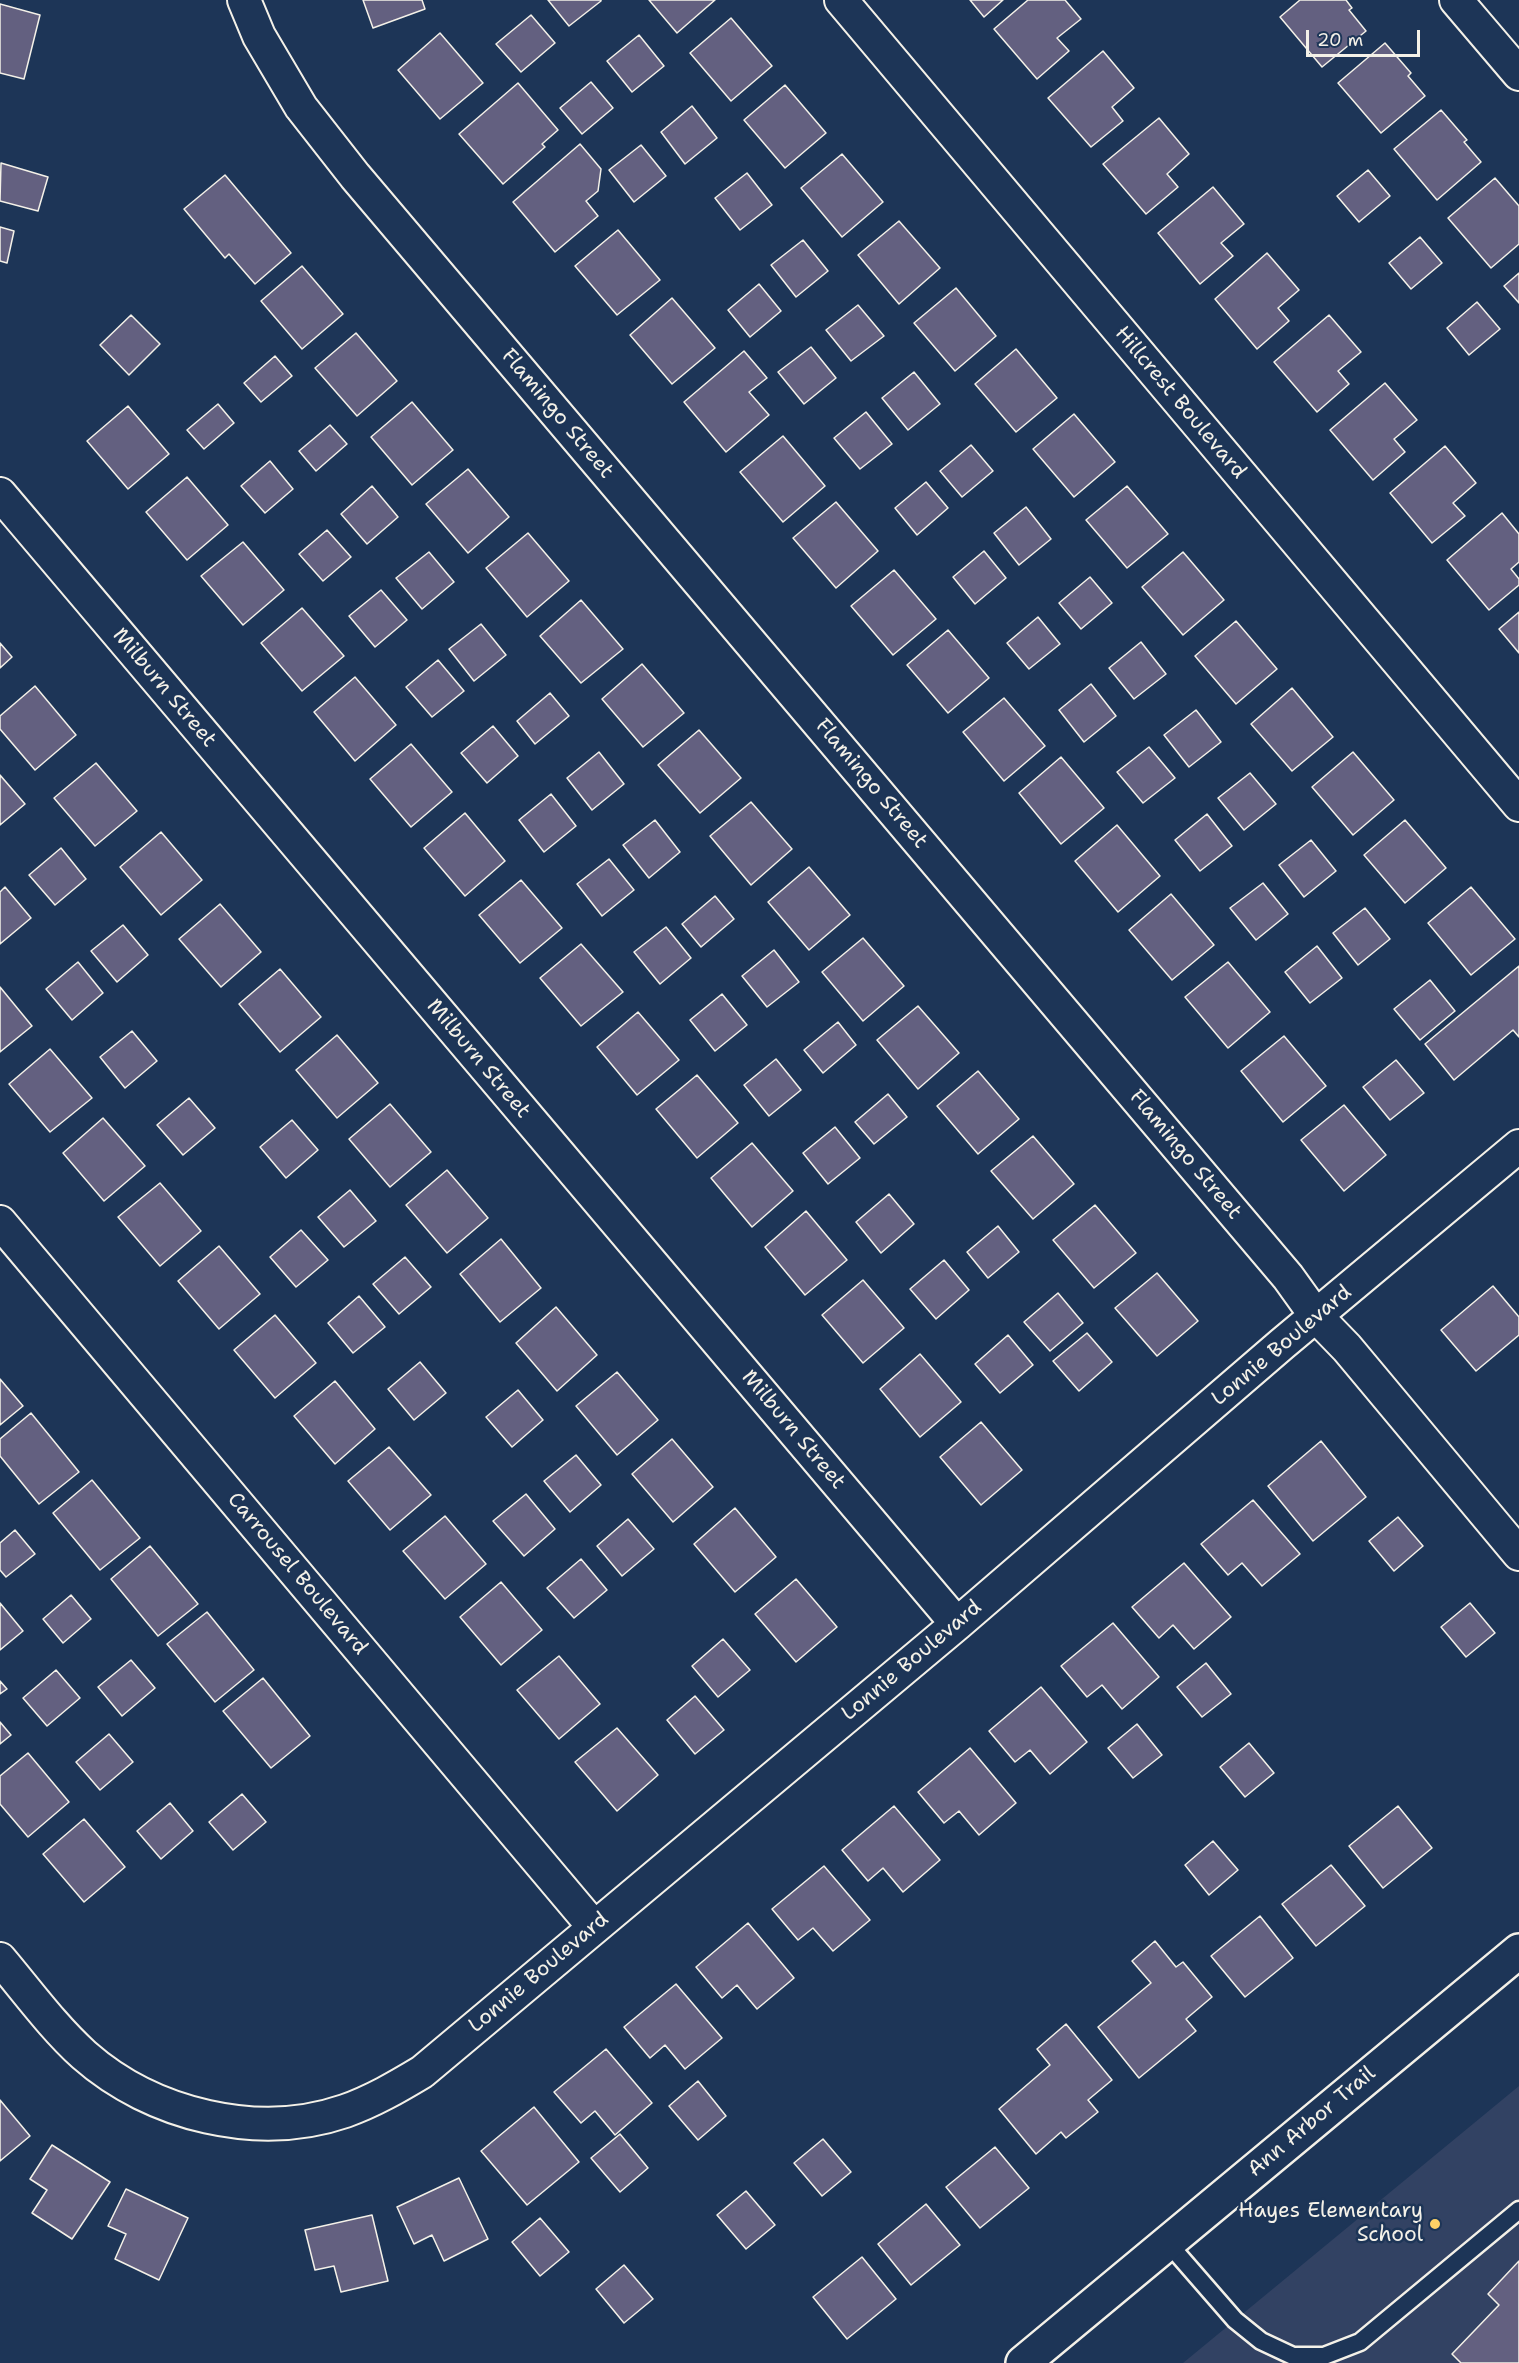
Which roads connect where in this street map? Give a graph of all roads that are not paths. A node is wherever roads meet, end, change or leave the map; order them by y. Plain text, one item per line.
1 (244, 0) edge
2 (841, 0) edge
3 (1456, 0) edge
4 (1519, 74) edge
5 (0, 494) edge
6 (1519, 805) edge
7 (1519, 1146) edge
8 (0, 1222) edge
9 (1316, 1316) junction
10 (1519, 1554) edge
11 (957, 1624) junction
12 (594, 1927) junction
13 (1519, 1951) edge
14 (0, 1959) edge
15 (1519, 2210) edge
16 (1168, 2242) junction
17 (1023, 2363) edge

1 - 9 street, Flamingo Street
2 - 6 street, Hillcrest Boulevard
3 - 4 street
5 - 11 street, Milburn Street
7 - 9 street, Lonnie Boulevard
8 - 12 street, Carrousel Boulevard
9 - 10 street, Flamingo Street
9 - 11 street, Lonnie Boulevard
11 - 12 street, Lonnie Boulevard
12 - 14 street, Lonnie Boulevard
13 - 16 street, Ann Arbor Trail
15 - 16 lane
16 - 17 street, Ann Arbor Trail

